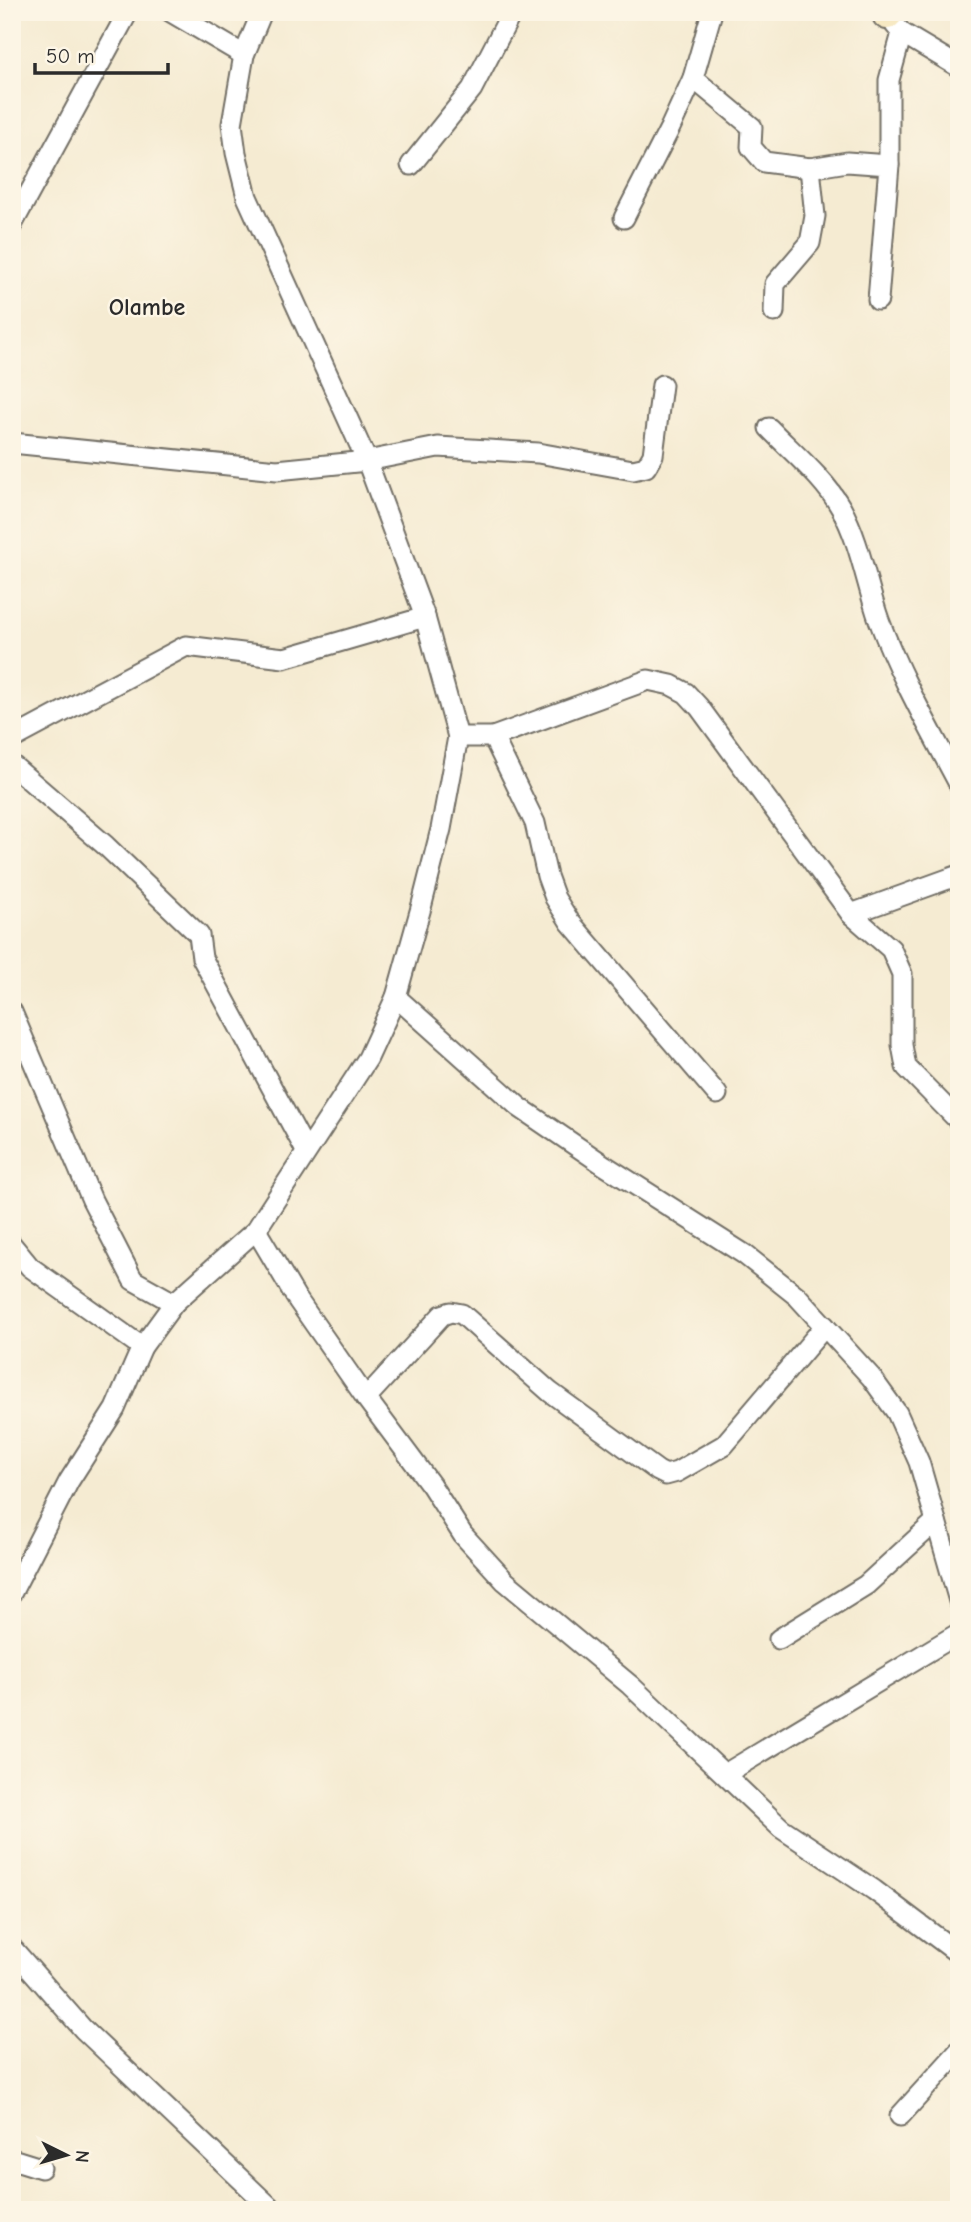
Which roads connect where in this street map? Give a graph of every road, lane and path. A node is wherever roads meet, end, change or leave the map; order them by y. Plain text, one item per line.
1 (128, 12) edge
2 (171, 12) edge
3 (262, 12) edge
4 (512, 12) edge
5 (712, 12) edge
6 (890, 18) edge
7 (244, 55) junction
8 (959, 67) edge
9 (693, 78) junction
10 (411, 165) dead end
11 (889, 166) junction
12 (810, 168) junction
13 (624, 218) dead end
14 (12, 225) edge
15 (878, 300) dead end
16 (774, 312) dead end
17 (662, 385) dead end
18 (769, 428) dead end
19 (12, 443) edge
20 (367, 461) junction
21 (425, 617) junction
22 (458, 737) junction
23 (493, 737) junction
24 (12, 739) edge
25 (12, 765) edge
26 (959, 784) edge
27 (959, 875) edge
28 (852, 914) junction
29 (396, 997) junction
30 (12, 1012) edge
31 (717, 1094) dead end
32 (959, 1121) edge
33 (306, 1151) junction
34 (256, 1230) junction
35 (12, 1245) edge
36 (174, 1303) junction
37 (825, 1325) junction
38 (142, 1347) junction
39 (366, 1398) junction
40 (936, 1521) junction
41 (12, 1592) edge
42 (959, 1601) edge
43 (959, 1633) edge
44 (779, 1639) dead end
45 (725, 1774) junction
46 (12, 1948) edge
47 (959, 1954) edge
48 (959, 2051) edge
49 (900, 2116) dead end
50 (12, 2159) edge
51 (40, 2168) dead end
52 (273, 2210) edge

1 - 14 street
2 - 7 street
3 - 7 street
4 - 10 street
5 - 9 street
6 - 8 street
6 - 11 street
7 - 20 street
9 - 12 street
9 - 13 street
11 - 12 street
11 - 15 street
12 - 16 street
17 - 20 street
18 - 26 street
19 - 20 street
20 - 21 street
21 - 22 street
21 - 24 street
22 - 23 street
22 - 29 street
23 - 28 street
23 - 31 street
25 - 33 street
27 - 28 street
28 - 32 street
29 - 33 street
29 - 37 street
30 - 36 street
33 - 34 street
34 - 36 street
34 - 39 street
35 - 38 street
36 - 38 street
37 - 39 street
37 - 40 street
38 - 41 street
39 - 45 street
40 - 42 street
40 - 44 street
43 - 45 street
45 - 47 street
46 - 52 street
48 - 49 street
50 - 51 street

